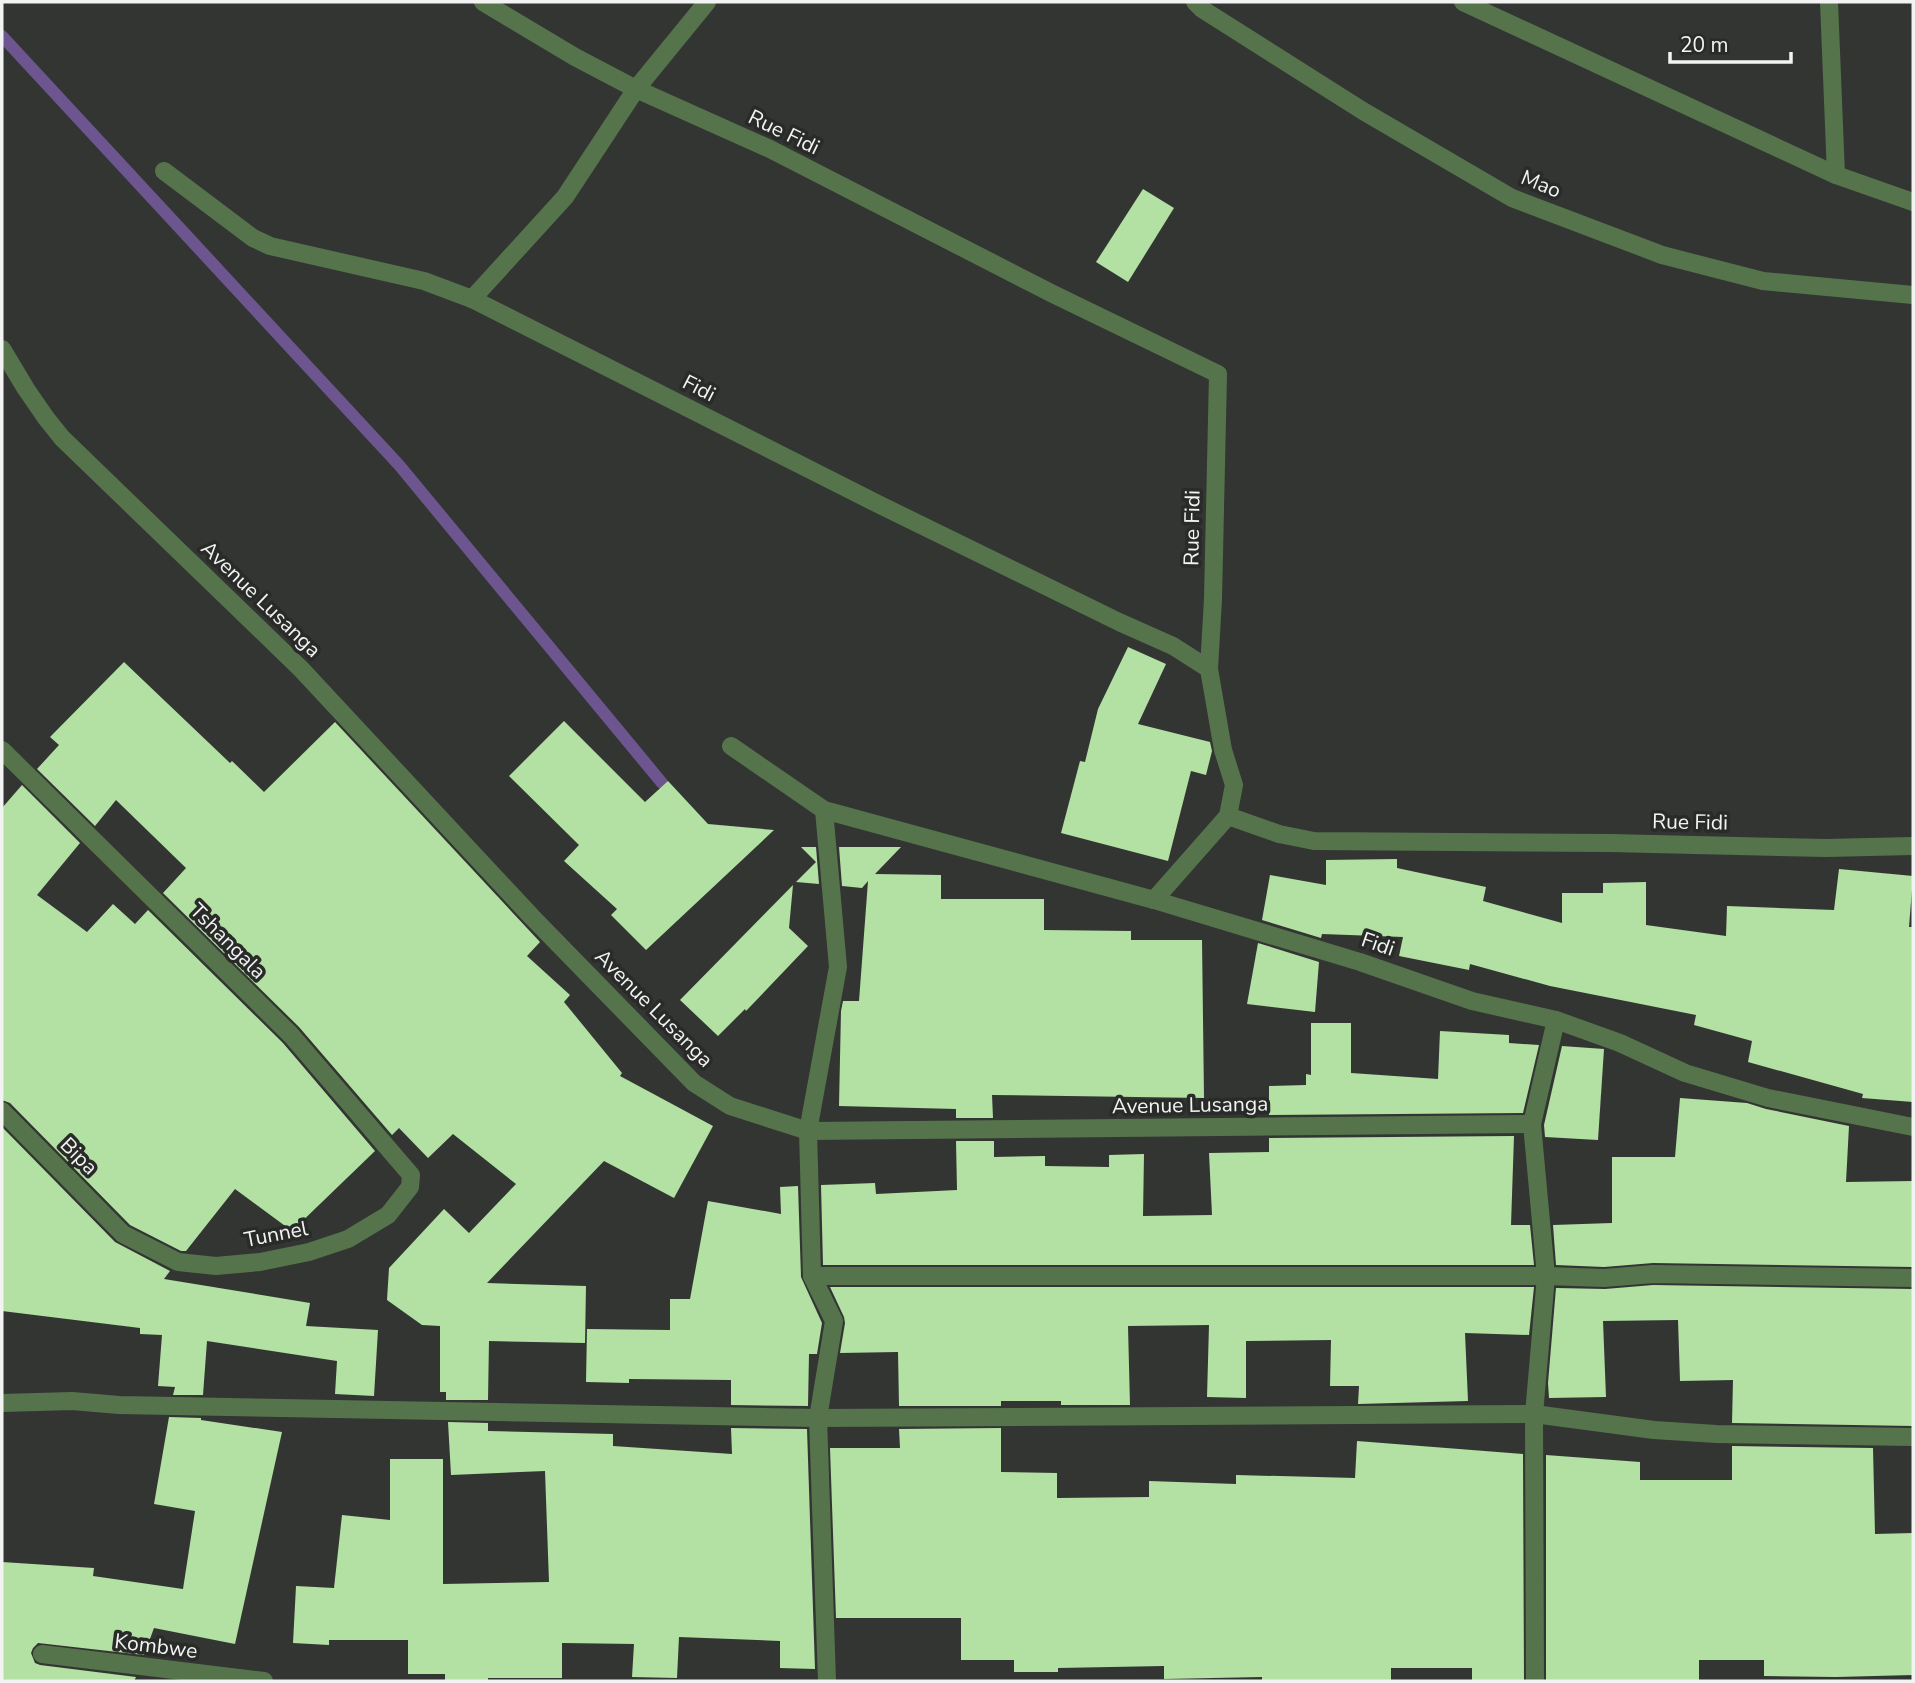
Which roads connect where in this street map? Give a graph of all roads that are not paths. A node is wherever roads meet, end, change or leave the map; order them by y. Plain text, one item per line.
1 (483, 2) edge
2 (707, 2) edge
3 (1195, 2) edge
4 (1463, 2) edge
5 (1829, 2) edge
6 (636, 89) junction
7 (164, 171) dead end
8 (1836, 175) junction
9 (1913, 202) edge
10 (1913, 295) edge
11 (472, 299) junction
12 (2, 349) edge
13 (1209, 669) junction
14 (731, 746) dead end
15 (2, 750) edge
16 (824, 810) junction
17 (1228, 816) junction
18 (1913, 846) edge
19 (1154, 901) junction
20 (1556, 1020) junction
21 (2, 1111) edge
22 (1532, 1124) junction
23 (1913, 1126) edge
24 (808, 1131) junction
25 (411, 1175) joint
26 (123, 1234) joint
27 (812, 1276) junction
28 (1546, 1276) junction
29 (1913, 1278) edge
30 (2, 1403) edge
31 (1534, 1414) junction
32 (818, 1418) junction
33 (1913, 1437) edge
34 (42, 1654) dead end
35 (264, 1681) edge
36 (827, 1681) edge
37 (1535, 1681) edge

1 - 6 street, Rue Fidi
2 - 6 street
3 - 10 street, Mao
4 - 8 street
5 - 8 street
6 - 11 street
6 - 13 street, Rue Fidi
7 - 11 street, Fidi
8 - 9 street
11 - 13 street, Fidi
12 - 24 street, Avenue Lusanga
13 - 17 street, Rue Fidi
14 - 16 street, Fidi
15 - 25 street, Tshangala
16 - 19 street, Fidi
16 - 24 street
17 - 18 street, Rue Fidi
17 - 19 street
19 - 20 street, Fidi
20 - 22 street
20 - 23 street, Fidi
21 - 26 street, Bipa
22 - 24 street, Avenue Lusanga
22 - 28 street
24 - 27 street
25 - 26 street, Tunnel
27 - 28 street
27 - 32 street
28 - 29 street
28 - 31 street
30 - 32 street
31 - 32 street
31 - 33 street
31 - 37 street
32 - 36 street
34 - 35 street, Kombwe

